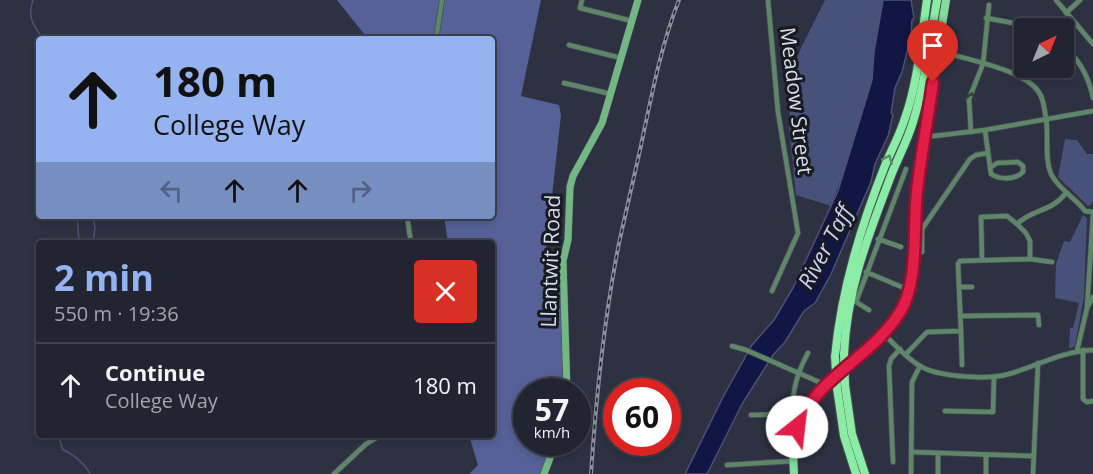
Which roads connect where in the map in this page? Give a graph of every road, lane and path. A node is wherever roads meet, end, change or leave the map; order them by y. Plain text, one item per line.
1 (442, 0) edge
2 (582, 0) edge
3 (638, 0) edge
4 (768, 0) edge
5 (927, 0) edge
6 (936, 0) edge
7 (946, 0) edge
8 (1056, 0) edge
9 (1080, 0) edge
10 (989, 5) dead end
11 (1066, 13) junction
12 (986, 18) junction
13 (632, 21) junction
14 (1014, 23) edge
15 (436, 36) edge
16 (1093, 44) edge
17 (569, 45) dead end
18 (938, 51) junction
19 (1074, 57) edge
20 (621, 58) junction
21 (983, 64) junction
22 (564, 83) dead end
23 (611, 94) junction
24 (1093, 98) edge
25 (1093, 111) edge
26 (1046, 120) junction
27 (985, 130) junction
28 (971, 132) junction
29 (925, 138) junction
30 (988, 153) junction
31 (991, 167) junction
32 (906, 169) dead end
33 (1066, 193) junction
34 (1093, 214) edge
35 (407, 219) edge
36 (1017, 224) junction
37 (1092, 229) edge
38 (878, 239) junction
39 (411, 240) edge
40 (901, 248) dead end
41 (922, 252) dead end
42 (1030, 259) junction
43 (982, 260) junction
44 (1052, 262) dead end
45 (866, 272) junction
46 (959, 287) junction
47 (972, 287) dead end
48 (909, 290) junction
49 (772, 291) dead end
50 (1093, 297) edge
51 (1087, 308) junction
52 (868, 310) dead end
53 (960, 316) junction
54 (1039, 325) dead end
55 (961, 331) junction
56 (884, 334) junction
57 (732, 346) dead end
58 (900, 349) junction
59 (1093, 350) edge
60 (1080, 351) junction
61 (808, 353) dead end
62 (906, 354) junction
63 (840, 356) junction
64 (1038, 363) junction
65 (962, 365) dead end
66 (920, 366) junction
67 (798, 371) junction
68 (994, 377) junction
69 (567, 378) edge
70 (826, 385) junction
71 (841, 386) junction
72 (1093, 401) edge
73 (945, 411) dead end
74 (751, 415) dead end
75 (376, 438) edge
76 (910, 452) junction
77 (938, 453) junction
78 (986, 455) junction
79 (551, 456) edge
80 (1033, 456) junction
81 (794, 461) junction
82 (893, 462) dead end
83 (727, 465) dead end
84 (334, 474) edge
85 (544, 474) edge
86 (794, 474) edge
87 (856, 474) edge
88 (864, 474) edge
89 (911, 474) edge
90 (938, 474) edge
91 (986, 474) edge
92 (1033, 474) edge

1 - 15 street
2 - 13 street
3 - 13 main road, Llantwit Road
4 - 49 street, Meadow Street
63 -> 5 highway
6 - 63 highway
7 - 18 main road
8 - 11 street
9 - 11 street
10 - 12 street
11 - 16 street
12 - 14 street
12 - 21 street
13 - 20 main road, Llantwit Road
17 - 20 street
18 - 21 street
18 - 29 main road
19 - 24 street
20 - 23 main road, Llantwit Road
21 - 26 street
28 -> 21 street
22 - 23 street
23 - 69 main road, Llantwit Road
25 - 26 street
26 - 27 street
26 - 33 street
27 - 28 street
27 - 30 street
28 - 29 street
29 - 48 main road
30 - 31 street
30 - 41 street
31 - 31 street
32 - 38 street
33 - 34 street
33 - 36 street
34 - 37 street
35 - 39 street
36 - 42 street
36 - 43 street
37 - 51 street
38 - 40 street
38 - 45 street
42 - 43 street
42 - 44 street
43 - 46 street
45 - 48 street
45 - 52 street
46 - 47 street
46 - 53 street
48 - 56 main road
50 - 51 street
51 - 60 street
53 - 54 street
53 - 55 street
55 - 62 street
55 - 65 street
56 - 58 street
56 - 70 main road
57 - 67 street
58 - 62 street
58 - 82 street
59 - 60 street
60 - 64 street
60 - 72 street
61 - 67 street
62 - 66 street
63 - 71 highway, bridge
64 - 68 street
64 - 80 street
66 - 68 street
66 - 76 street
67 - 70 street
67 - 74 street
68 - 73 street
70 - 81 main road
71 - 87 highway
71 - 88 highway
75 - 84 street
76 - 77 street
76 - 89 street
77 - 78 street
77 - 90 street
78 - 80 street
78 - 91 street
79 - 85 main road
80 - 92 street
81 - 83 street
81 - 86 main road

